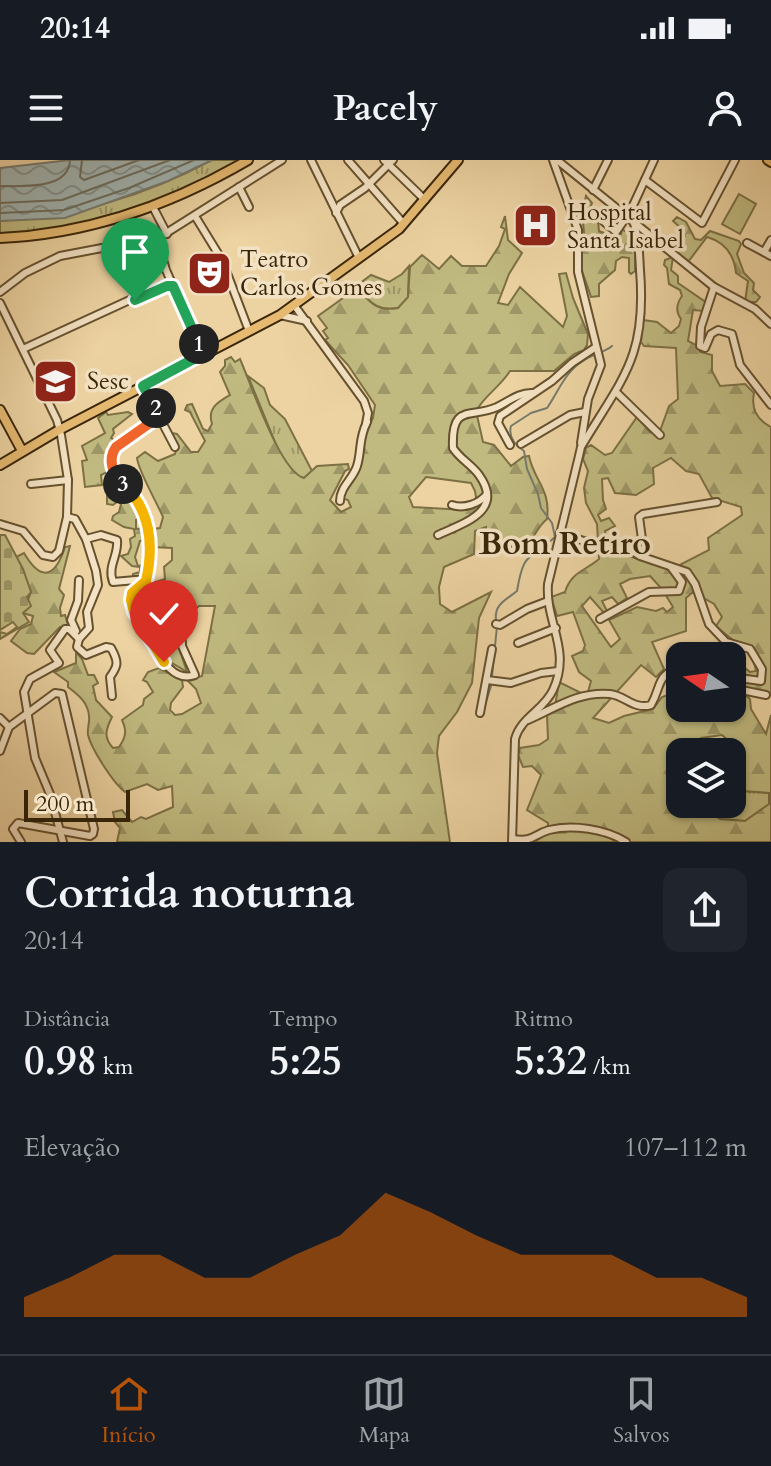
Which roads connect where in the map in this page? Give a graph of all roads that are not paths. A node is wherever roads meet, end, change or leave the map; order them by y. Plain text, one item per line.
1 (248, 160) edge
2 (282, 160) edge
3 (311, 160) edge
4 (348, 160) edge
5 (458, 160) edge
6 (555, 160) edge
7 (608, 160) edge
8 (654, 160) edge
9 (735, 160) edge
10 (389, 162) edge
11 (238, 163) edge
12 (645, 180) junction
13 (368, 185) junction
14 (239, 187) junction
15 (593, 190) junction
16 (425, 200) junction
17 (331, 203) junction
18 (340, 205) junction
19 (153, 207) junction
20 (249, 207) dead end
21 (336, 213) junction
22 (595, 214) dead end
23 (195, 216) junction
24 (628, 216) junction
25 (404, 224) junction
26 (167, 234) junction
27 (0, 238) edge
28 (771, 240) edge
29 (156, 241) junction
30 (747, 243) dead end
31 (768, 254) edge
32 (359, 258) junction
33 (170, 284) junction
34 (714, 287) junction
35 (0, 292) edge
36 (0, 303) edge
37 (294, 305) junction
38 (280, 315) junction
39 (307, 321) junction
40 (771, 324) edge
41 (249, 331) junction
42 (23, 349) junction
43 (597, 351) junction
44 (203, 354) junction
45 (143, 386) junction
46 (616, 392) junction
47 (533, 393) junction
48 (771, 405) edge
49 (0, 410) edge
50 (585, 412) junction
51 (160, 416) junction
52 (61, 425) junction
53 (587, 430) junction
54 (660, 435) dead end
55 (521, 444) dead end
56 (510, 445) dead end
57 (20, 447) junction
58 (175, 447) dead end
59 (0, 462) edge
60 (68, 480) junction
61 (31, 484) dead end
62 (487, 494) junction
63 (340, 501) dead end
64 (717, 502) dead end
65 (452, 505) dead end
66 (67, 517) junction
67 (0, 524) edge
68 (560, 533) junction
69 (438, 535) dead end
70 (86, 539) junction
71 (628, 548) junction
72 (664, 563) junction
73 (147, 579) junction
74 (79, 580) dead end
75 (548, 601) junction
76 (600, 619) dead end
77 (181, 623) dead end
78 (498, 625) dead end
79 (556, 628) junction
80 (80, 638) junction
81 (727, 642) edge
82 (518, 643) dead end
83 (746, 648) edge
84 (492, 649) dead end
85 (558, 671) junction
86 (666, 675) edge
87 (746, 680) edge
88 (490, 681) junction
89 (553, 690) junction
90 (746, 691) edge
91 (766, 695) dead end
92 (112, 696) dead end
93 (549, 709) junction
94 (480, 713) dead end
95 (27, 714) junction
96 (0, 718) edge
97 (524, 721) junction
98 (9, 727) junction
99 (0, 751) edge
100 (60, 831) junction
101 (512, 840) edge
102 (21, 842) edge
103 (63, 842) edge
104 (626, 842) edge

1 - 11 main road
2 - 14 street
3 - 17 street
4 - 13 street
5 - 16 main road
6 - 15 street
6 - 43 street
7 - 15 street
8 - 12 street
9 - 12 street
10 - 13 street
10 - 16 street
11 - 19 main road
12 - 24 street
13 - 18 street
13 - 25 street
14 - 20 street
14 - 23 street
15 - 24 street
16 - 25 main road
17 - 18 street
17 - 21 street
18 - 21 street
19 - 26 street
19 - 27 main road
21 - 32 street
22 - 24 street
23 - 26 street
23 - 41 street
24 - 34 street
24 - 46 street
25 - 32 main road
26 - 29 street
28 - 31 street
29 - 33 street
29 - 35 street
30 - 31 street
32 - 37 main road
33 - 42 street
33 - 44 street
34 - 40 street
34 - 48 street
36 - 42 street
37 - 38 main road
37 - 39 street
38 - 39 street
38 - 41 main road
39 - 63 street
41 - 44 main road
42 - 52 street
43 - 47 street
43 - 50 street
44 - 45 main road
45 - 51 street
45 - 52 main road
46 - 53 street
46 - 54 street
47 - 56 street
47 - 62 street
49 - 57 main road
50 - 53 street
50 - 55 street
51 - 58 street
51 - 73 street
52 - 57 main road
52 - 59 main road
52 - 60 street
53 - 68 street
57 - 59 main road
60 - 61 street
60 - 66 street
62 - 65 street
62 - 69 street
64 - 71 street
66 - 67 street
66 - 70 street
68 - 71 street
68 - 75 street
70 - 73 street
70 - 80 street
71 - 72 street
72 - 76 street
72 - 81 street
73 - 77 street
74 - 80 street
75 - 78 street
75 - 79 street
79 - 82 street
79 - 85 street
80 - 92 street
80 - 95 street
83 - 87 street
84 - 88 street
85 - 88 street
85 - 89 street
86 - 93 street
88 - 94 street
89 - 93 street
89 - 97 street
90 - 91 street
93 - 97 street
95 - 98 street
95 - 100 street
95 - 100 street
96 - 98 street
97 - 101 street
98 - 99 street
100 - 102 street
100 - 103 street
101 - 104 street

